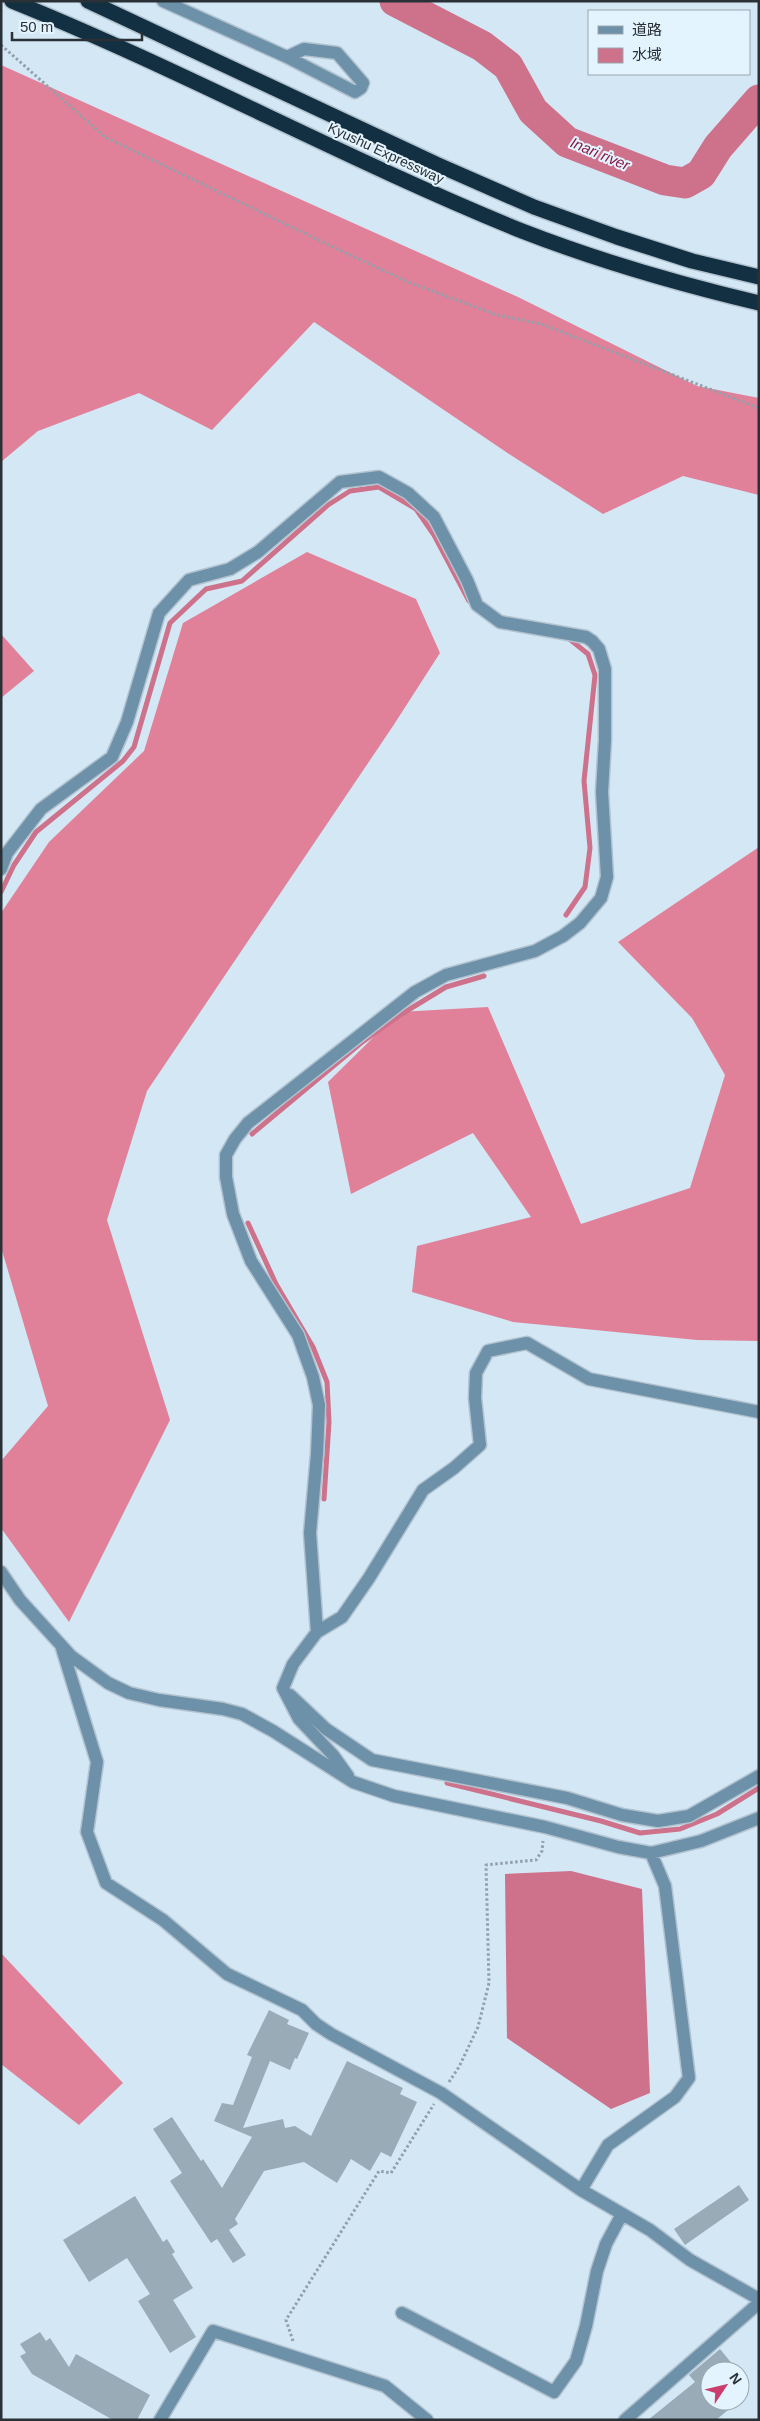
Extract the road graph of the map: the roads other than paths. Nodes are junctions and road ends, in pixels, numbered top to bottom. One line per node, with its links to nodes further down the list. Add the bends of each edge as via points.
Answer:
1 (12, 1): 6 (highway, Kyushu Expressway, via 145,58 424,189 524,231 687,286)
2 (88, 1): 5 (highway, Kyushu Expressway, via 534,207 692,261)
3 (163, 1): 4 (street)
4 (287, 57): 4 (street, via 355,92 363,83 338,53 304,49)
5 (759, 277)
6 (759, 303)
7 (1, 869): 10 (street, via 7,853 41,809 112,757 127,722 159,614 189,580 230,569 258,552 340,482 379,477 408,494 434,517 477,605 500,622 586,637 599,649 605,669 602,792 607,877 600,898 580,923 564,936 535,951 446,975 415,992 248,1123 226,1154 226,1177 233,1214 252,1261 298,1335 319,1405 310,1533)
8 (759, 1412): 10 (street, via 589,1379 527,1344 488,1351 476,1373 480,1445 423,1490 342,1617)
9 (1, 1572): 11 (street, via 20,1600)
10 (317, 1632): 12 (street, via 292,1664)
11 (61, 1645): 14 (street, via 88,1670 130,1693 242,1714 273,1730); 17 (street, via 97,1762 87,1832 106,1884 162,1920 227,1974 302,2010 331,2034 442,2093)
12 (283, 1688): 13 (street, via 326,1729 372,1760 567,1798 622,1815 658,1821 689,1816); 14 (street, via 299,1719 333,1754)
13 (759, 1776)
14 (353, 1782): 16 (street, via 394,1796)
15 (759, 1818): 16 (street, via 700,1841)
16 (651, 1853): 17 (street, via 666,1886 688,2078 675,2098 608,2145)
17 (582, 2190): 18 (street)
18 (622, 2214): 19 (street, via 690,2260); 21 (street, via 606,2244 597,2271 576,2361 554,2392)
19 (759, 2299)
20 (759, 2303): 24 (street)
21 (402, 2313)
22 (160, 2420): 23 (street, via 213,2331 385,2386)
23 (427, 2420)
24 (625, 2420)

